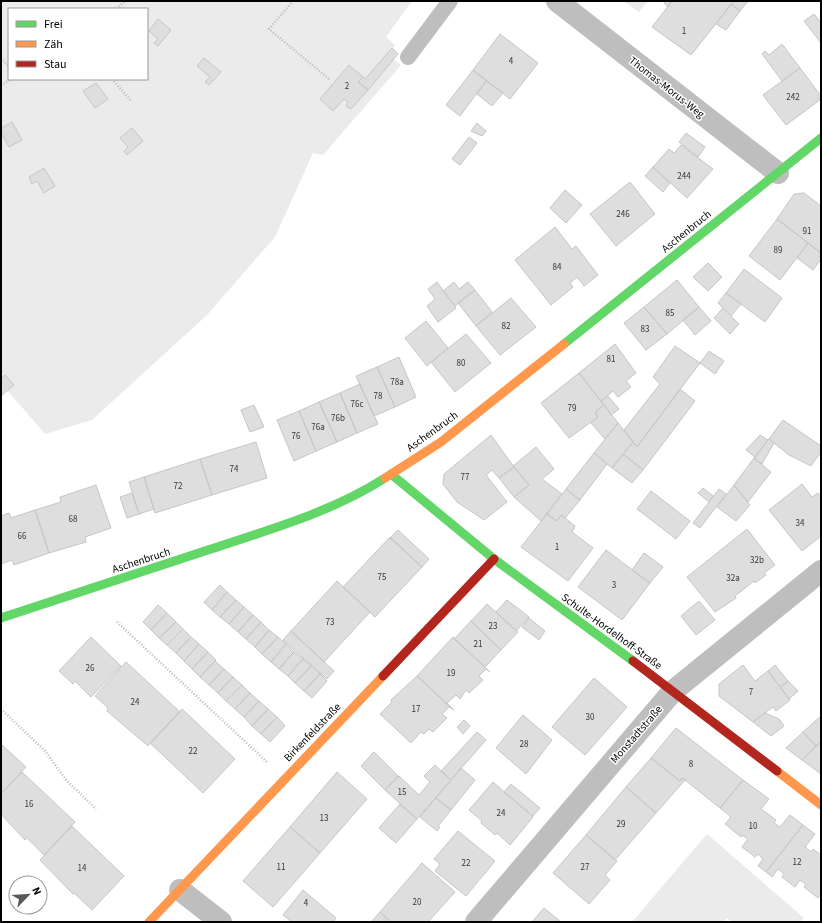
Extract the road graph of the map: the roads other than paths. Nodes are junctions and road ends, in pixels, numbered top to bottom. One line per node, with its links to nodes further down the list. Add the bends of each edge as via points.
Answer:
1 (450, 1): 3 (lane)
2 (557, 1): 5 (street, Thomas-Morus-Weg)
3 (408, 56)
4 (818, 146): 5 (street, Aschenbruch)
5 (778, 173): 6 (street, Aschenbruch, via 447,437)
6 (391, 474): 7 (street, Schulte-Hordelhoff-Straße); 9 (street, Aschenbruch, via 363,492 296,520)
7 (494, 559): 10 (street, Schulte-Hordelhoff-Straße); 12 (street, Birkenfeldstraße)
8 (821, 570): 10 (street, Monstadtstraße)
9 (1, 618)
10 (673, 691): 11 (street, Schulte-Hordelhoff-Straße); 15 (street, Monstadtstraße)
11 (821, 805)
12 (180, 890): 13 (street, Birkenfeldstraße); 14 (street)
13 (149, 922)
14 (221, 922)
15 (476, 922)

